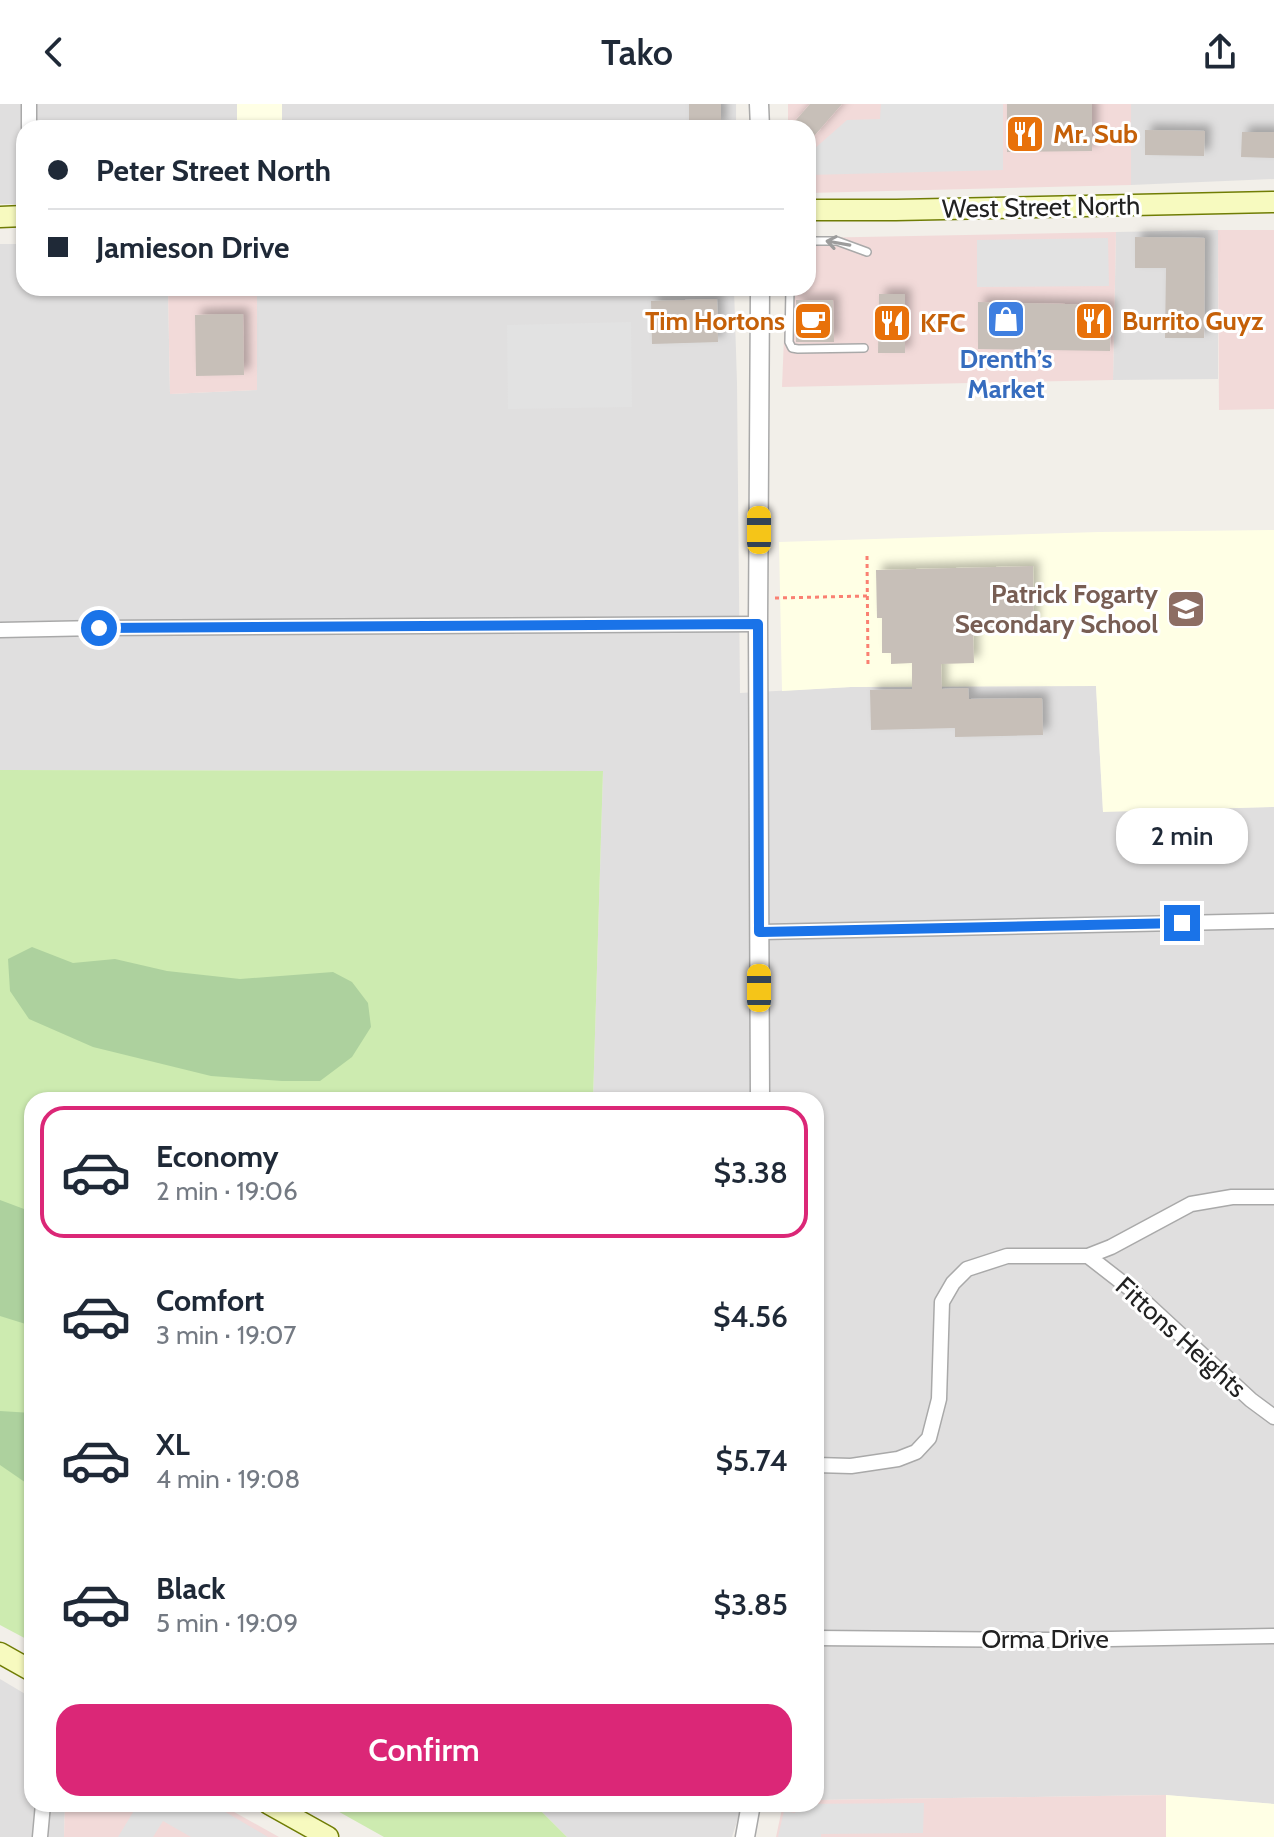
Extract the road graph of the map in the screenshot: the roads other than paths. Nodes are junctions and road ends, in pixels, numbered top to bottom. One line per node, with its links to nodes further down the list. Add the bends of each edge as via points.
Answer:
1 (1274, 202): 2 (main road, West Street North)
2 (816, 210)
3 (816, 241): 4 (lane, one-way to 3, via 837,241)
4 (867, 252)
5 (760, 296): 8 (street)
6 (790, 296): 7 (lane, via 790,346)
7 (864, 348)
8 (758, 624): 9 (street); 11 (street)
9 (0, 630)
10 (1274, 921): 11 (street)
11 (759, 932): 12 (street)
12 (760, 1092)
13 (1274, 1197): 14 (street, Fittons Heights, via 1191,1204)
14 (1088, 1256): 15 (street, Fittons Heights); 16 (street, Fittons Heights, via 1007,1256 967,1269 942,1302 939,1399 929,1438 916,1452 898,1459)
15 (1274, 1417)
16 (824, 1465)
17 (1274, 1636): 18 (street, Orma Drive)
18 (824, 1638)
19 (4, 1657): 20 (main road)
20 (24, 1667)
21 (42, 1812): 24 (street)
22 (283, 1812): 25 (main road)
23 (750, 1812): 26 (street)
24 (40, 1837)
25 (328, 1837)
26 (745, 1837)

